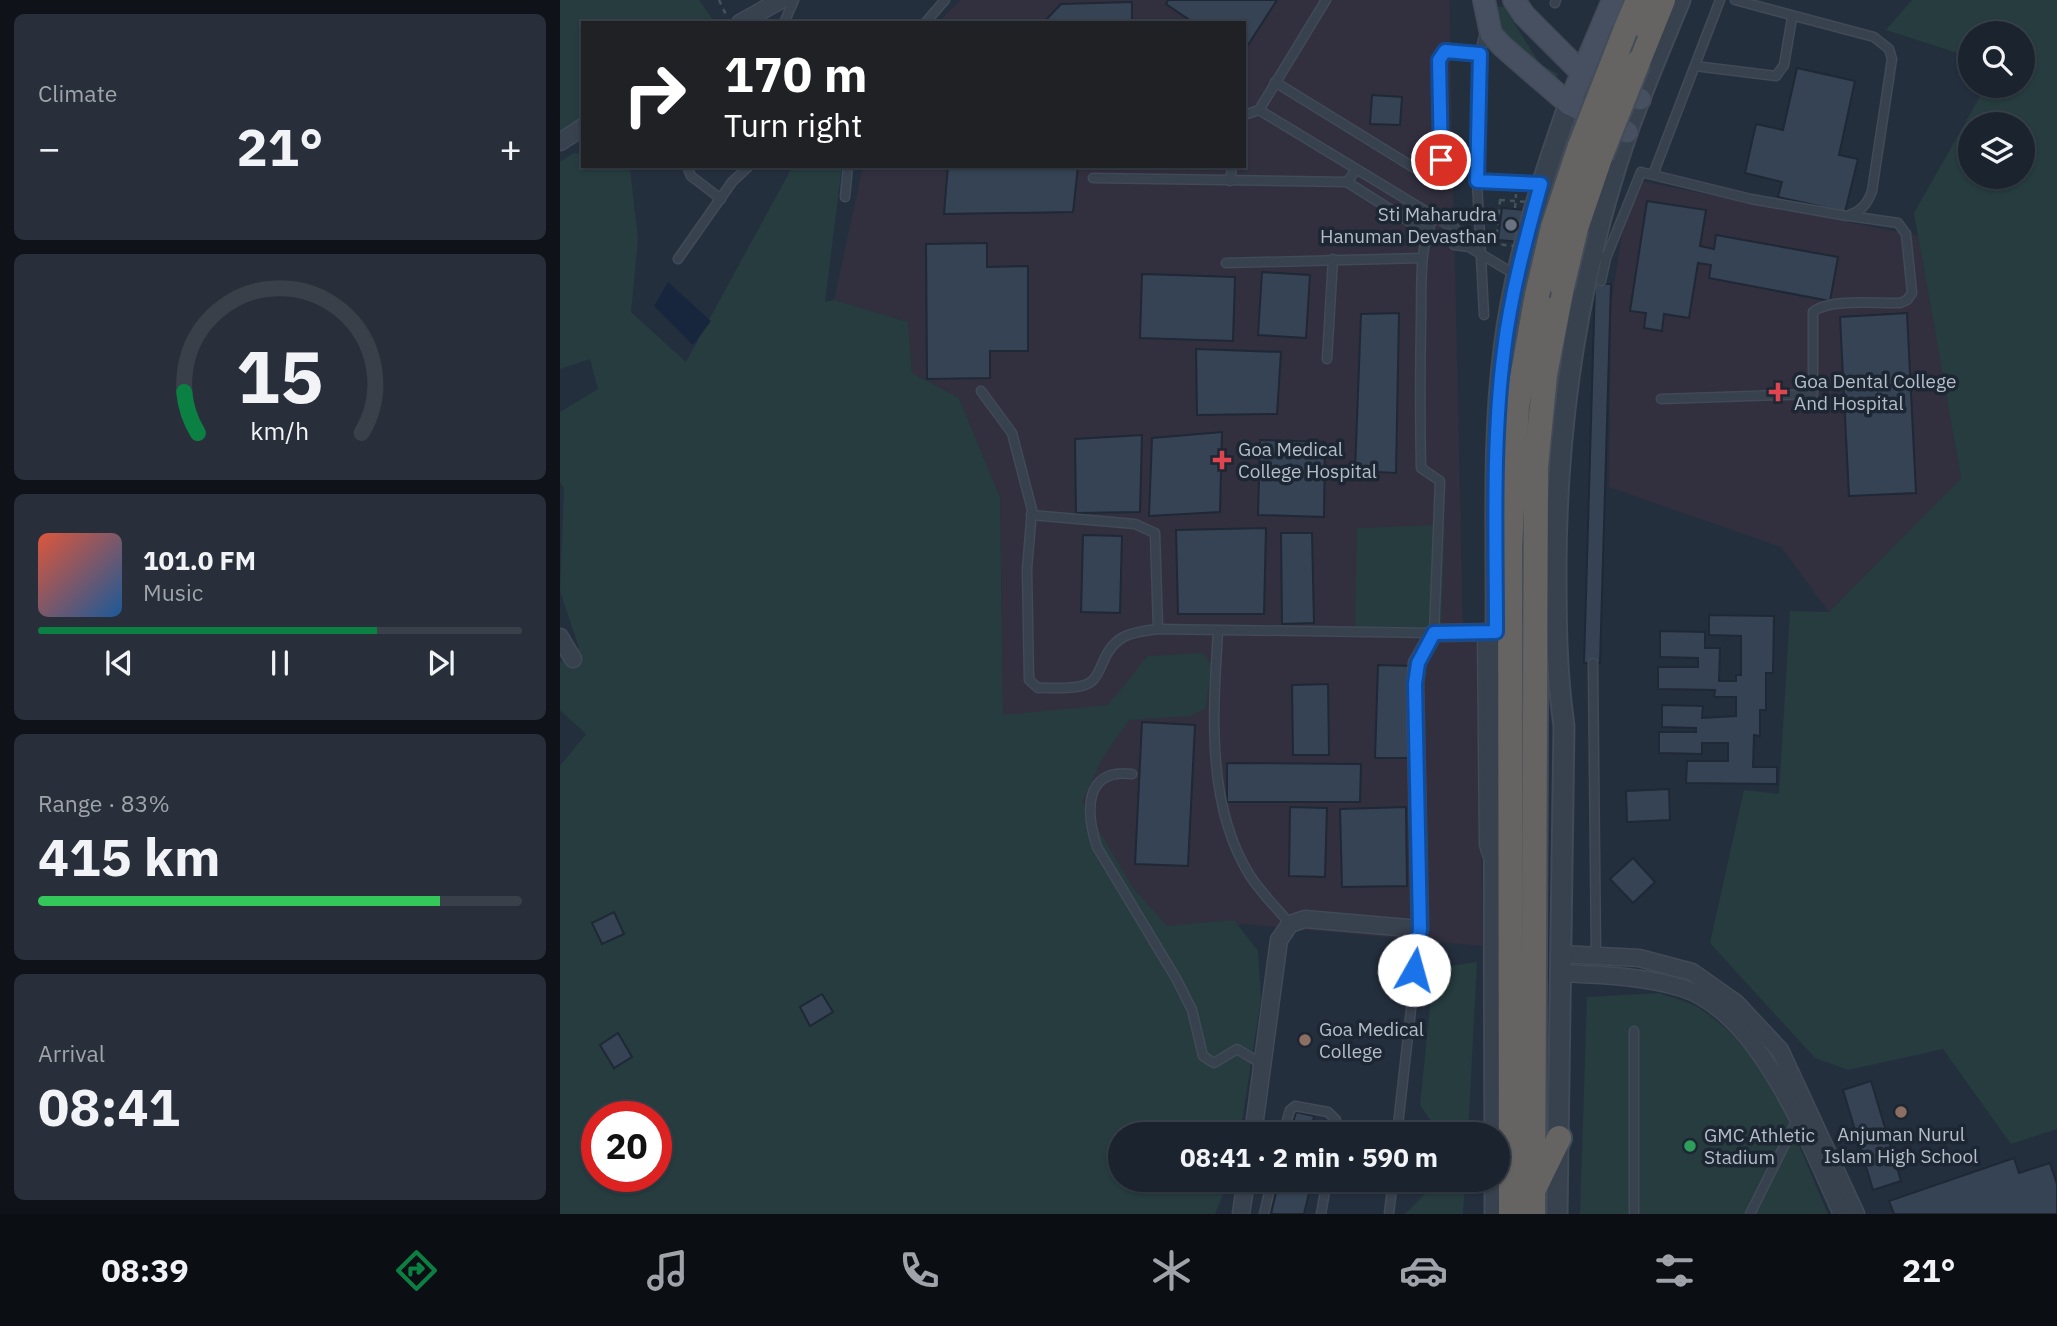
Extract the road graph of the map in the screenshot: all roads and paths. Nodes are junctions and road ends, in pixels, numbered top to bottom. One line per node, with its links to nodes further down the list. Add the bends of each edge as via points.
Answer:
1 (719, 0): 15 (path)
2 (781, 0): 16 (street)
3 (794, 0): 17 (lane)
4 (945, 0): 18 (lane)
5 (1326, 0): 23 (lane)
6 (1484, 0): 19 (main road)
7 (1514, 0): 22 (main road)
8 (1613, 0): 22 (main road)
9 (1638, 0): 31 (highway, bridge)
10 (1663, 0): 31 (highway, bridge, via 1637,62)
11 (1681, 0): 24 (street)
12 (1720, 0): 21 (lane)
13 (1735, 0): 14 (lane)
14 (1792, 18): 21 (lane, via 1784,65 1776,76); 48 (lane, via 1874,37 1889,49 1892,58 1872,191 1859,212)
15 (729, 21)
16 (744, 21)
17 (785, 21)
18 (927, 21)
19 (1488, 25): 20 (lane); 25 (main road, via 1502,46)
20 (1480, 54): 23 (lane, via 1445,51 1439,60 1442,185); 40 (lane)
21 (1695, 66): 37 (lane)
22 (1582, 73): 24 (main road); 25 (main road)
23 (1275, 82): 26 (lane)
24 (1640, 99): 29 (street)
25 (1569, 104): 29 (main road); 42 (street)
26 (1259, 110): 27 (lane); 36 (lane)
27 (1246, 114)
28 (581, 128): 30 (street)
29 (1628, 132): 55 (street)
30 (560, 142)
31 (1590, 150): 49 (highway)
32 (688, 168): 44 (lane, via 691,176)
33 (747, 168): 44 (lane)
34 (848, 168): 43 (lane)
35 (1232, 168): 39 (lane)
36 (1356, 170): 41 (lane); 47 (lane)
37 (1654, 172): 48 (lane, via 1752,199); 55 (lane, via 1639,173)
38 (1093, 178): 39 (lane)
39 (1230, 181): 41 (lane)
40 (1477, 181): 42 (lane); 54 (lane)
41 (1347, 182): 50 (lane)
42 (1541, 184): 60 (street)
43 (845, 197)
44 (721, 199): 57 (lane)
45 (1516, 201): 45 (path, via 1500,200 1496,244 1523,247 1528,202); 46 (path)
46 (1515, 208)
47 (1434, 216): 50 (lane); 53 (lane, via 1450,225)
48 (1847, 216): 65 (lane, via 1898,223 1906,234 1912,293 1900,303 1831,304 1813,312 1813,394)
49 (1564, 228): 93 (highway, bridge, via 1562,287 1545,375 1536,467); 93 (highway, bridge, via 1537,295 1517,406 1510,548)
50 (1426, 232): 51 (lane); 56 (lane)
51 (1437, 239)
52 (1454, 245): 53 (lane)
53 (1469, 247): 54 (lane)
54 (1480, 253): 60 (lane); 62 (lane)
55 (1599, 256): 61 (lane); 78 (street, via 1567,382 1557,511 1556,670 1564,726)
56 (1422, 258): 58 (lane); 70 (lane, via 1421,468 1440,481)
57 (678, 259)
58 (1333, 259): 59 (lane); 63 (lane)
59 (1226, 263)
60 (1516, 275): 68 (street, via 1503,365)
61 (1601, 281)
62 (1484, 315)
63 (1327, 359)
64 (981, 391): 66 (lane, via 1012,433)
65 (1661, 399)
66 (1031, 515): 67 (lane, via 1135,524 1155,533); 67 (lane, via 1027,569 1032,685 1092,681 1114,642 1127,633)
67 (1158, 629): 69 (lane)
68 (1486, 630): 70 (street); 86 (street)
69 (1219, 632): 70 (lane); 75 (lane, via 1216,757 1227,827 1249,875)
70 (1434, 633): 76 (street, via 1418,663 1415,684)
71 (560, 637): 72 (street)
72 (573, 659)
73 (1592, 663): 77 (lane)
74 (1132, 774): 80 (lane, via 1114,772 1097,785 1089,823 1097,847 1177,979 1192,1010 1203,1056 1214,1063 1237,1049)
75 (1290, 924): 76 (street, via 1305,919); 80 (street, via 1279,940)
76 (1420, 929): 85 (lane)
77 (1596, 955): 78 (street); 81 (street, via 1639,958 1692,972 1736,1003 1780,1049)
78 (1560, 964): 81 (street, via 1685,989 1725,1014 1767,1061); 87 (street)
79 (1633, 1031): 101 (lane)
80 (1262, 1064): 82 (street)
81 (1800, 1112): 102 (lane); 103 (street); 104 (street)
82 (1254, 1122)
83 (1286, 1122): 84 (lane, via 1296,1106 1328,1112)
84 (1336, 1122)
85 (1399, 1122)
86 (1496, 1122)
87 (1559, 1138): 93 (highway); 100 (street)
88 (1510, 1170): 93 (highway)
89 (1244, 1192): 94 (street)
90 (1269, 1192): 95 (lane)
91 (1325, 1192): 96 (lane)
92 (1392, 1192): 97 (lane)
93 (1519, 1193): 98 (street); 99 (highway)
94 (1241, 1214)
95 (1264, 1214)
96 (1321, 1214)
97 (1389, 1214)
98 (1495, 1214)
99 (1511, 1214)
100 (1557, 1214)
101 (1634, 1214)
102 (1750, 1214)
103 (1842, 1214)
104 (1856, 1214)

